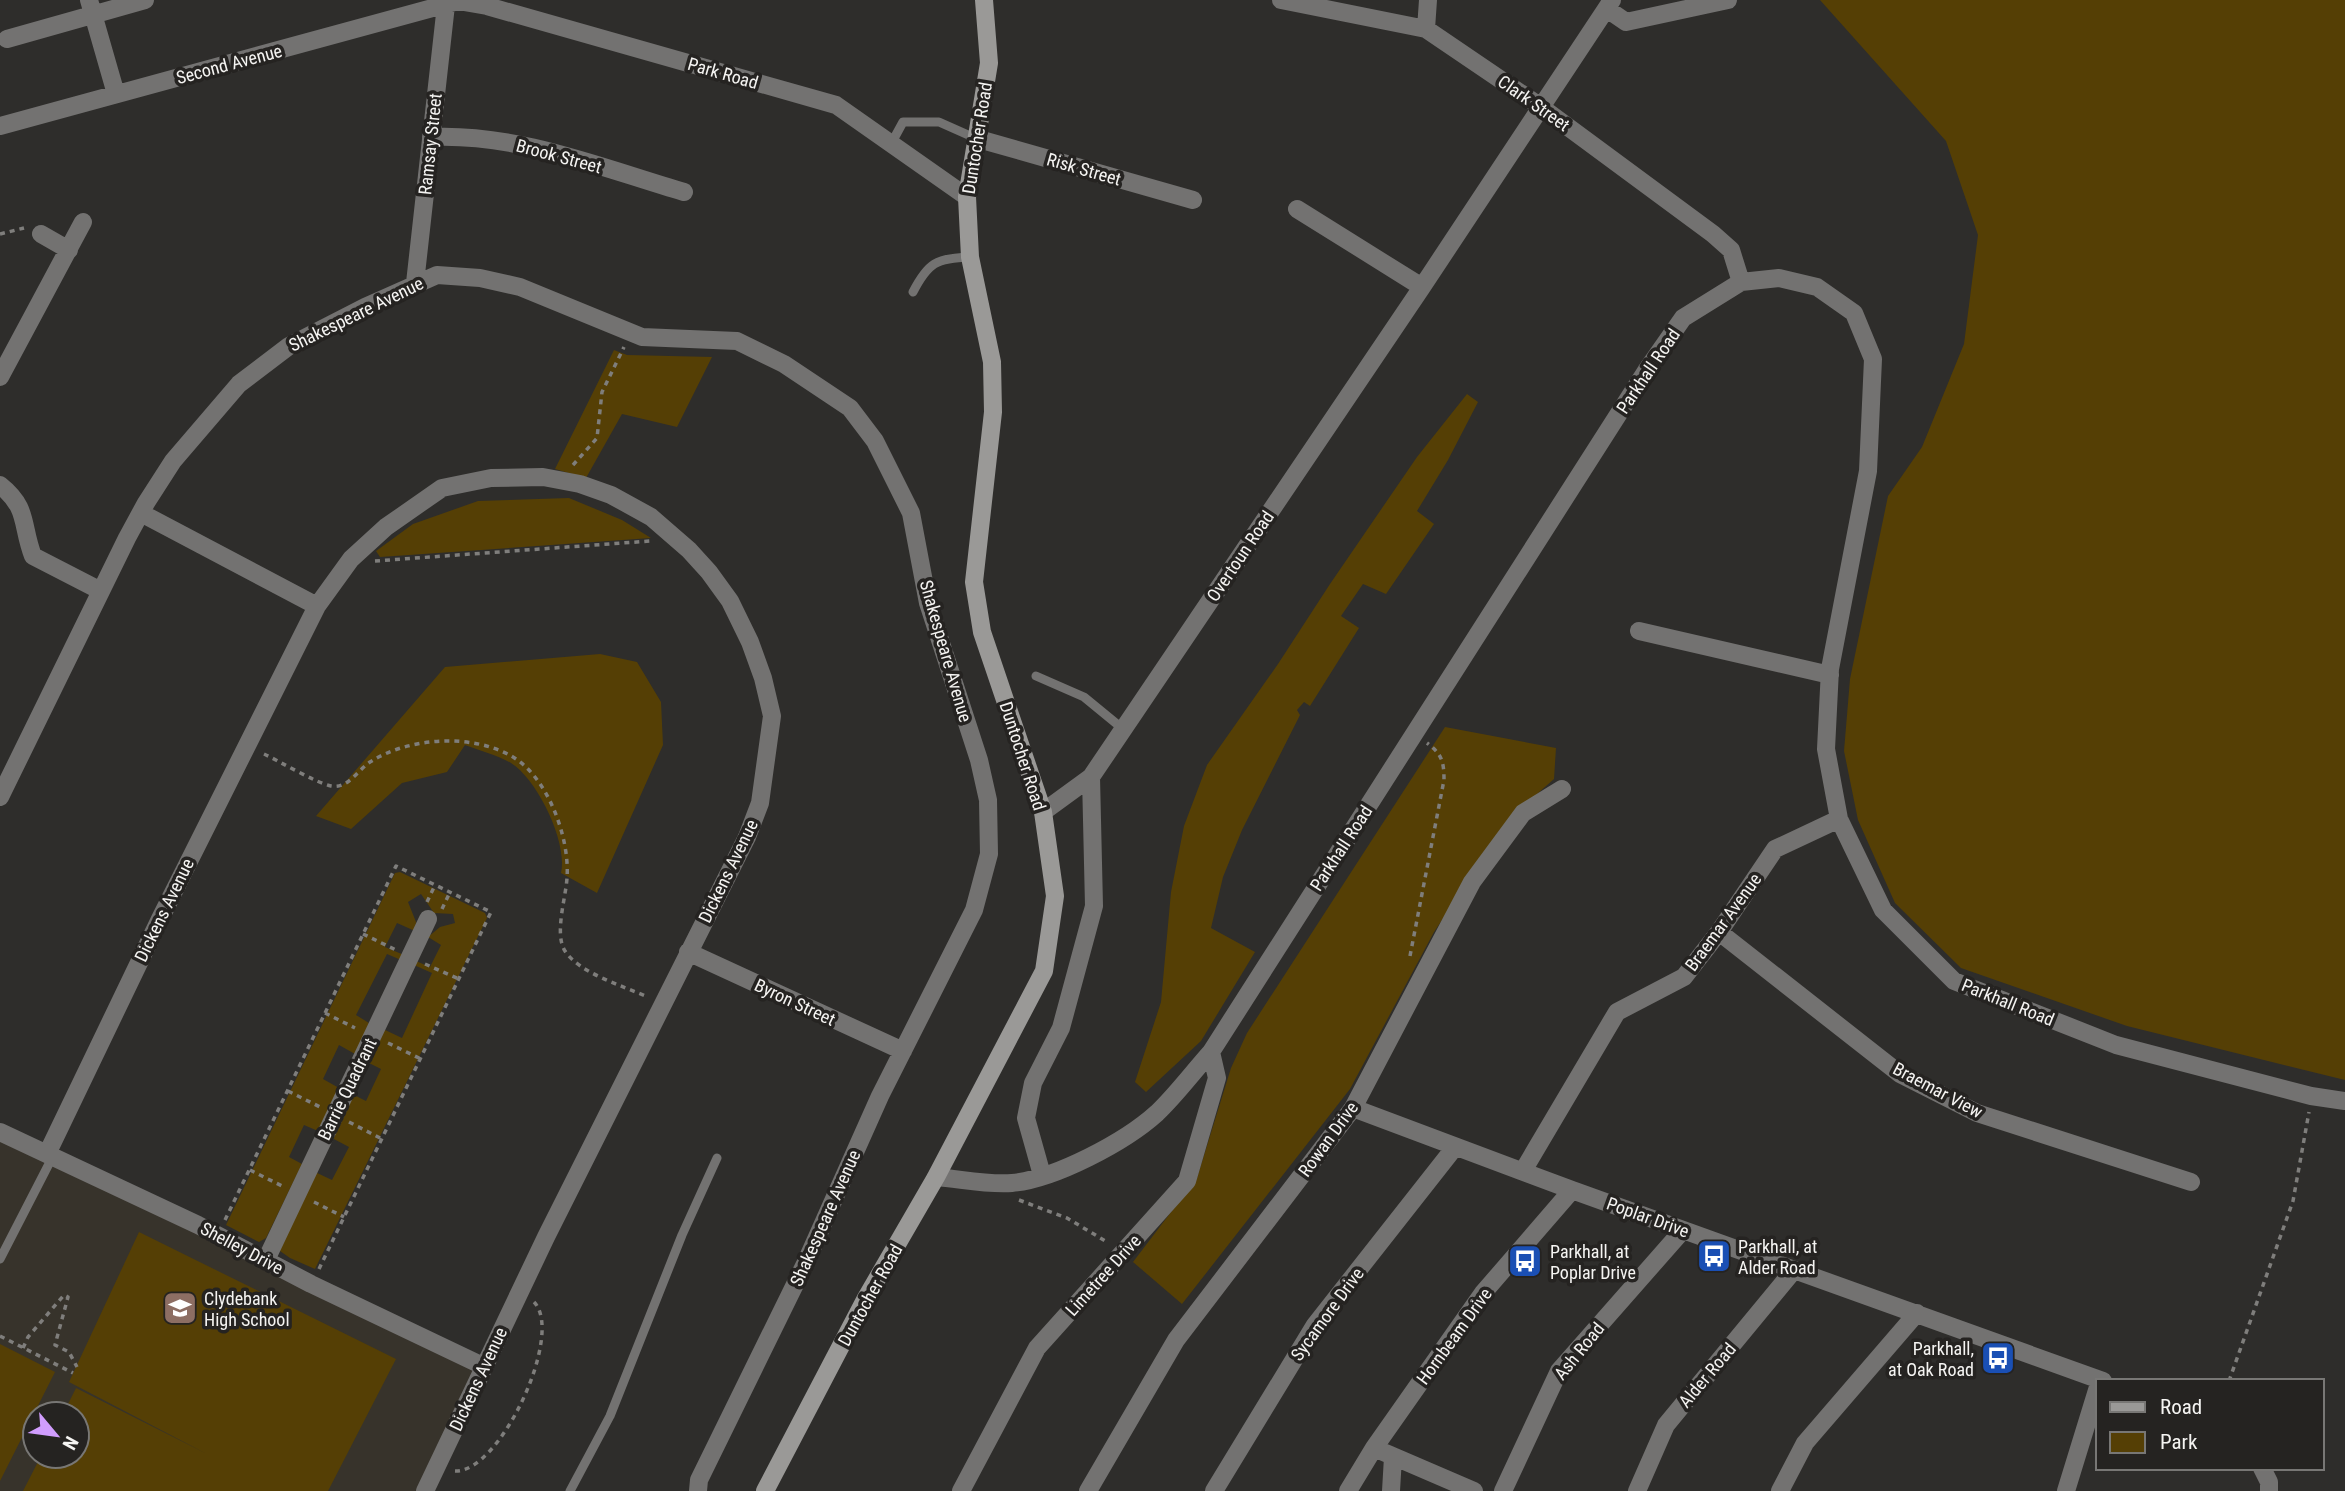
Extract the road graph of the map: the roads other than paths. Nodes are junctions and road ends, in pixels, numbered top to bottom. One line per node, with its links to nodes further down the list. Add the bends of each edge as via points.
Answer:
1 (145, 0): 8 (street)
2 (984, 0): 15 (main road, Duntocher Road, via 989,64)
3 (1281, 0): 9 (street, Clark Street)
4 (1428, 0): 9 (street)
5 (1728, 0): 7 (street, via 1626,22)
6 (454, 2): 11 (street, Second Avenue); 14 (street, Ramsay Street); 16 (street, Park Road, via 487,6 836,105)
7 (1609, 4): 12 (street, Overtoun Road)
8 (91, 8): 10 (street); 11 (street)
9 (1426, 29): 12 (street, Clark Street)
10 (7, 39)
11 (116, 94): 13 (street, Second Avenue)
12 (1541, 107): 25 (street, Clark Street, via 1731,250); 27 (street, Overtoun Road)
13 (0, 126)
14 (431, 137): 17 (street, Brook Street, via 463,136 524,145); 26 (street, Ramsay Street)
15 (975, 138): 16 (lane, via 939,122 903,122); 18 (main road, Duntocher Road); 19 (street, Risk Street)
16 (891, 144): 18 (street, Park Road)
17 (684, 192)
18 (967, 197): 24 (main road, Duntocher Road)
19 (1194, 200)
20 (1297, 209): 27 (street)
21 (83, 222): 23 (street)
22 (41, 234): 23 (street)
23 (69, 250): 29 (street)
24 (970, 257): 28 (lane, via 948,258 925,270); 41 (main road, Duntocher Road, via 993,387 974,582 982,632)
25 (1741, 282): 35 (street, Parkhall Road, via 1779,278 1817,287 1854,313 1873,359 1868,471); 47 (street, Parkhall Road, via 1683,318 1646,371)
26 (415, 283): 31 (street, Shakespeare Avenue, via 289,346 240,384 173,461); 46 (street, Shakespeare Avenue, via 437,275 480,278 520,287 642,337 737,341 784,364 850,408 876,441 911,513 928,603 988,800 989,854 974,910)
27 (1422, 287): 37 (street, Overtoun Road)
28 (913, 292)
29 (0, 377)
30 (0, 485): 32 (street, via 14,496 33,556)
31 (141, 513): 32 (street, Shakespeare Avenue); 33 (street)
32 (101, 591): 40 (street, Shakespeare Avenue)
33 (317, 606): 45 (street, Dickens Avenue, via 351,559 386,527 442,488 491,478 543,477 611,495 651,517 677,539 730,601 750,642 772,716 760,803); 52 (street, Dickens Avenue)
34 (1639, 631): 35 (street)
35 (1830, 675): 42 (street, Parkhall Road, via 1826,749)
36 (1036, 676): 37 (lane, via 1084,697)
37 (1123, 729): 38 (street, Overtoun Road)
38 (1090, 777): 41 (street, Overtoun Road); 55 (street, via 1094,906 1061,1028 1033,1083 1026,1118)
39 (1562, 789): 49 (street, Rowan Drive, via 1523,813 1472,882)
40 (0, 797)
41 (1043, 812): 56 (main road, Duntocher Road, via 1055,897 1044,971)
42 (1839, 819): 44 (street, Braemar Avenue, via 1775,849); 48 (street, Parkhall Road, via 1883,910 1954,981 2116,1045)
43 (428, 919): 61 (street, Barrie Quadrant)
44 (1719, 932): 54 (street, Braemar Avenue, via 1684,977 1616,1012); 57 (street, Braemar View, via 1900,1074 1977,1113)
45 (688, 952): 46 (street, Byron Street); 64 (street, Dickens Avenue)
46 (903, 1051): 72 (street, Shakespeare Avenue, via 699,1480)
47 (1211, 1052): 55 (street, Parkhall Road, via 1156,1113 1112,1146); 74 (street, Limetree Drive, via 1217,1078 1187,1181 1037,1348)
48 (2345, 1101)
49 (1353, 1108): 51 (street, Poplar Drive); 75 (street, Rowan Drive, via 1175,1340)
50 (0, 1132): 52 (street, Shelley Drive)
51 (1455, 1147): 54 (street, Poplar Drive); 76 (street, Sycamore Drive, via 1315,1325)
52 (50, 1155): 60 (lane); 61 (street, Shelley Drive)
53 (717, 1158): 71 (lane, via 610,1416)
54 (1523, 1171): 58 (street, Poplar Drive)
55 (1042, 1175): 56 (street, Parkhall Road, via 1013,1183)
56 (936, 1177): 73 (main road, Duntocher Road, via 866,1298)
57 (2191, 1182)
58 (1572, 1189): 59 (street, Poplar Drive); 67 (street, Hornbeam Drive, via 1483,1293)
59 (1683, 1230): 62 (street, Poplar Drive); 80 (street, Ash Road, via 1559,1371)
60 (0, 1259)
61 (266, 1260): 64 (street, Shelley Drive)
62 (1794, 1270): 63 (street, Poplar Drive); 81 (street, Alder Road, via 1666,1425)
63 (1917, 1313): 65 (street, Poplar Drive); 82 (street, via 1805,1443)
64 (483, 1366): 70 (street, Dickens Avenue)
65 (2098, 1379)
66 (2096, 1394): 83 (street)
67 (1374, 1448): 68 (street); 77 (street, Hornbeam Drive)
68 (1393, 1457): 78 (street); 79 (street)
69 (2263, 1470): 84 (street)
70 (425, 1491)
71 (570, 1491)
72 (698, 1491)
73 (765, 1491)
74 (961, 1491)
75 (1088, 1491)
76 (1214, 1491)
77 (1348, 1491)
78 (1391, 1491)
79 (1474, 1491)
80 (1503, 1491)
81 (1637, 1491)
82 (1780, 1491)
83 (2066, 1491)
84 (2269, 1491)

